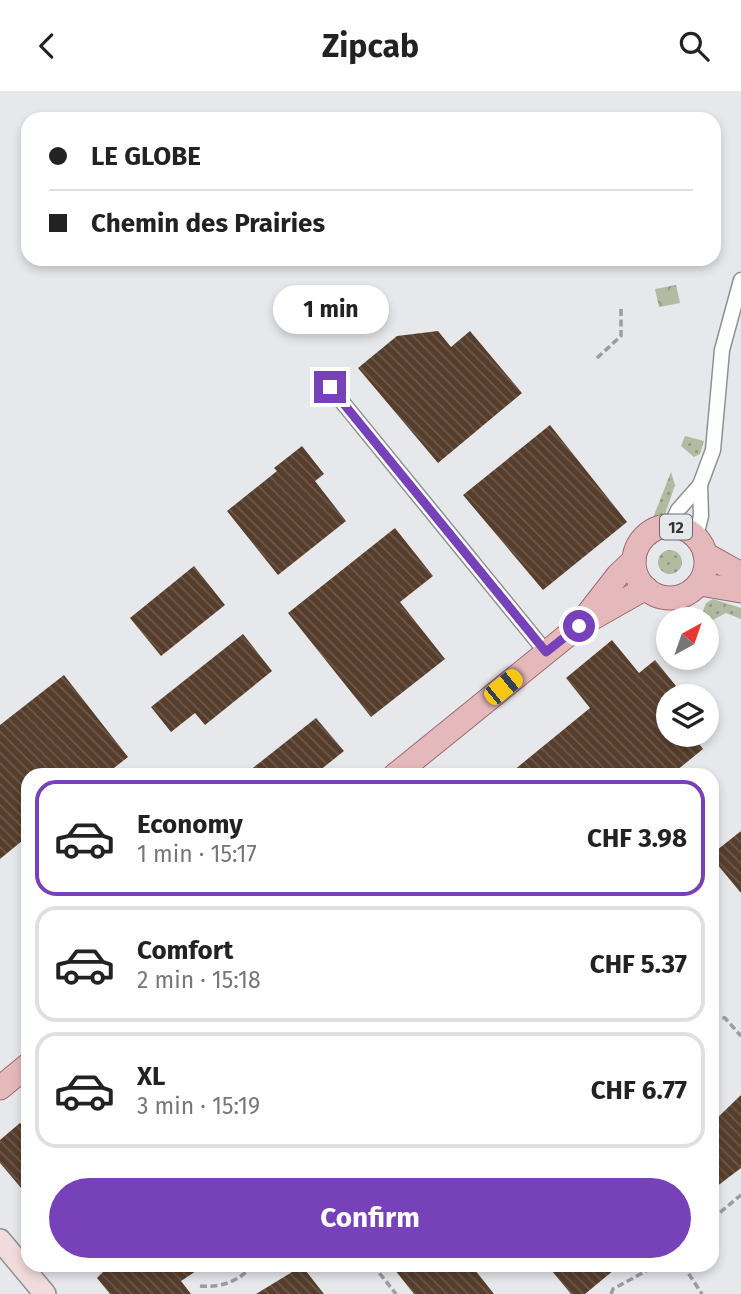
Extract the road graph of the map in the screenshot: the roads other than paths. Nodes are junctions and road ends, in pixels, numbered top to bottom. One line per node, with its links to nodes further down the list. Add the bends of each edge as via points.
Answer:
1 (741, 280): 3 (street, via 722,349 713,450)
2 (330, 387): 12 (street)
3 (700, 485): 4 (street); 5 (street)
4 (670, 527): 5 (main road, 12, via 684,529); 6 (main road, 12, via 648,534 638,545)
5 (701, 545): 7 (main road, 12); 8 (main road, 12, via 707,566)
6 (634, 560): 9 (main road, via 636,574); 11 (main road, 12)
7 (741, 574)
8 (700, 584): 9 (main road, via 671,599); 10 (main road)
9 (646, 589): 11 (main road, 12)
10 (741, 591)
11 (579, 626): 12 (main road, 12)
12 (546, 652): 13 (main road, 12)
13 (405, 768)
14 (21, 1071): 15 (main road)
15 (0, 1088)
16 (0, 1240): 17 (main road)
17 (21, 1265)
18 (27, 1272): 19 (main road)
19 (45, 1294)

